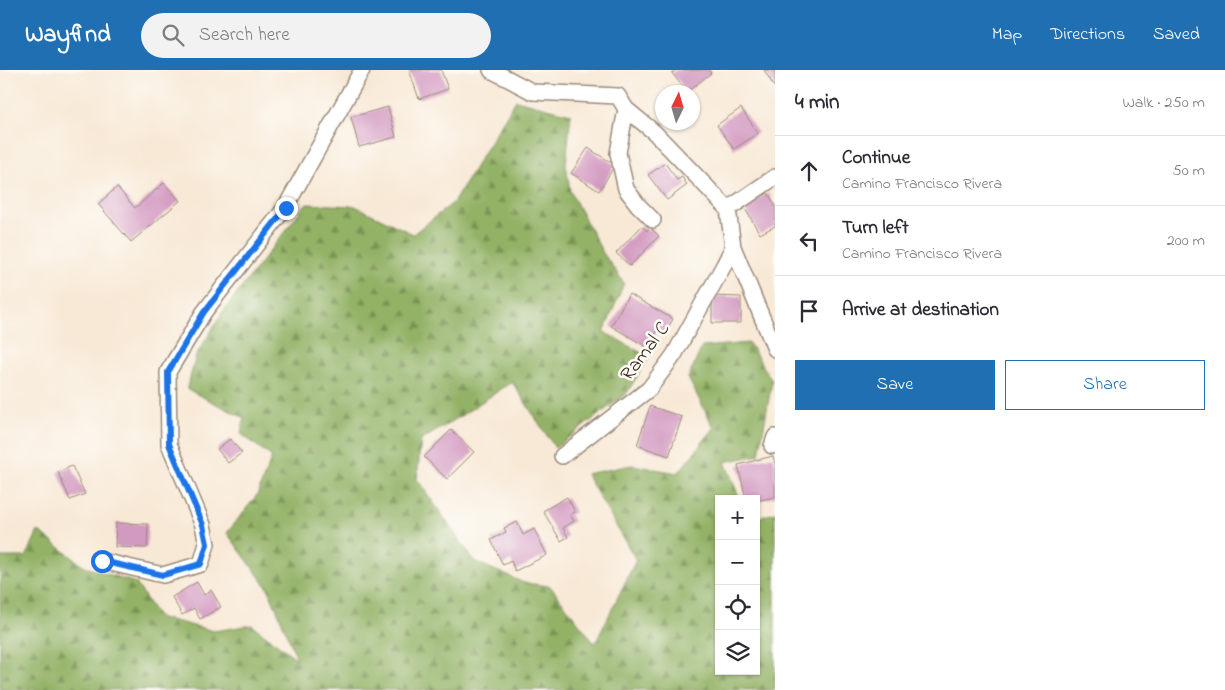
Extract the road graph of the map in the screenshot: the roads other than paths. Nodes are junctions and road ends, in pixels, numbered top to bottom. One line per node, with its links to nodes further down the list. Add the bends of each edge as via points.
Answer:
1 (362, 70): 10 (street, via 286,208 204,312 168,372 169,444 203,525 207,544 201,564 163,575)
2 (490, 70): 3 (street, via 532,92 618,96)
3 (626, 109): 5 (street, via 654,132); 6 (street, via 618,153 626,189)
4 (775, 177): 5 (street)
5 (728, 210): 7 (street)
6 (653, 220)
7 (733, 247): 8 (street); 9 (street, Ramal C, via 674,355 649,389)
8 (775, 349)
9 (562, 456)
10 (102, 561)

